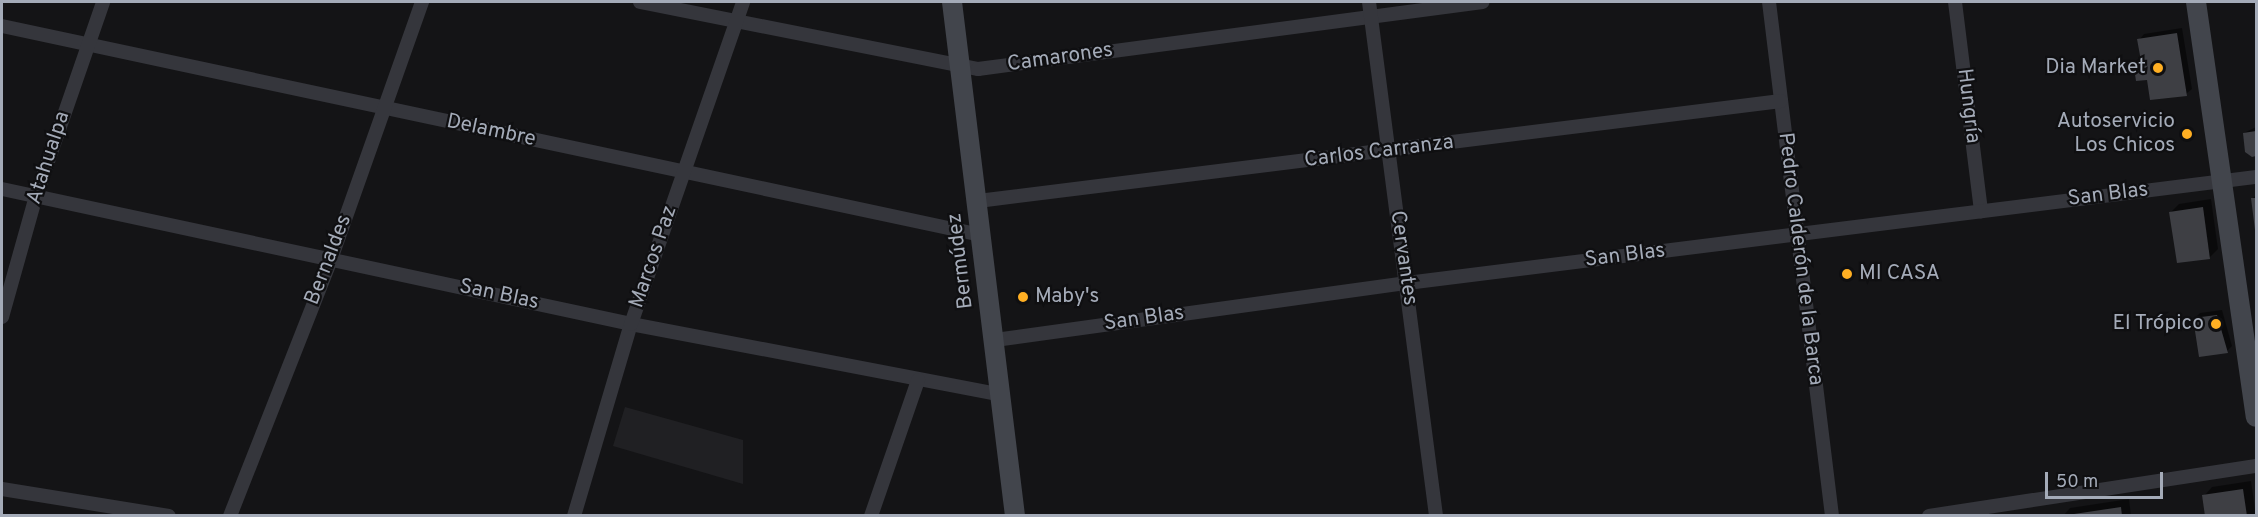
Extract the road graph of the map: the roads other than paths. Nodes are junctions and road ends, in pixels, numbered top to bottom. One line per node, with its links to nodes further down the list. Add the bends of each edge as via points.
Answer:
1 (103, 2): 14 (street, Atahualpa)
2 (422, 2): 17 (street, Bernaldes)
3 (640, 2): 12 (street, Camarones)
4 (742, 2): 12 (street, Marcos Paz)
5 (952, 2): 15 (street, Bermúdez)
6 (1369, 2): 11 (street, Cervantes)
7 (1483, 2): 11 (street, Camarones)
8 (1769, 2): 16 (street, Pedro Calderón de la Barca)
9 (1955, 2): 25 (street, Hungría)
10 (2196, 2): 21 (street)
11 (1371, 16): 15 (street, Camarones); 18 (street, Cervantes)
12 (735, 22): 15 (street, Camarones); 19 (street, Marcos Paz)
13 (2, 26): 14 (street, Delambre)
14 (88, 44): 17 (street, Delambre); 23 (street, Atahualpa)
15 (961, 68): 24 (street, Bermúdez)
16 (1781, 101): 18 (street, Carlos Carranza); 26 (street, Pedro Calderón de la Barca)
17 (384, 109): 19 (street, Delambre); 28 (street, Bernaldes)
18 (1386, 151): 24 (street, Carlos Carranza); 29 (street, Cervantes)
19 (683, 172): 27 (street, Delambre); 31 (street, Marcos Paz)
20 (2256, 177): 21 (street, San Blas)
21 (2224, 181): 25 (street, San Blas); 35 (street)
22 (2, 189): 23 (street, San Blas)
23 (36, 196): 28 (street, San Blas); 30 (street, Atahualpa)
24 (978, 201): 27 (street, Bermúdez)
25 (1981, 211): 26 (street, San Blas)
26 (1797, 234): 29 (street, San Blas); 44 (street, Pedro Calderón de la Barca)
27 (981, 235): 32 (street, Bermúdez)
28 (331, 259): 31 (street, San Blas); 39 (street, Bernaldes)
29 (1407, 283): 32 (street, San Blas); 43 (street, Cervantes)
30 (2, 317)
31 (631, 324): 33 (street, San Blas); 40 (street, Marcos Paz)
32 (995, 340): 34 (street, Bermúdez)
33 (918, 380): 34 (street, San Blas); 41 (street)
34 (999, 394): 42 (street, Bermúdez)
35 (2256, 417)
36 (2256, 466): 45 (street)
37 (2, 489): 38 (street)
38 (169, 516)
39 (230, 516)
40 (574, 516)
41 (871, 516)
42 (1015, 516)
43 (1436, 516)
44 (1832, 516)
45 (1929, 516)

